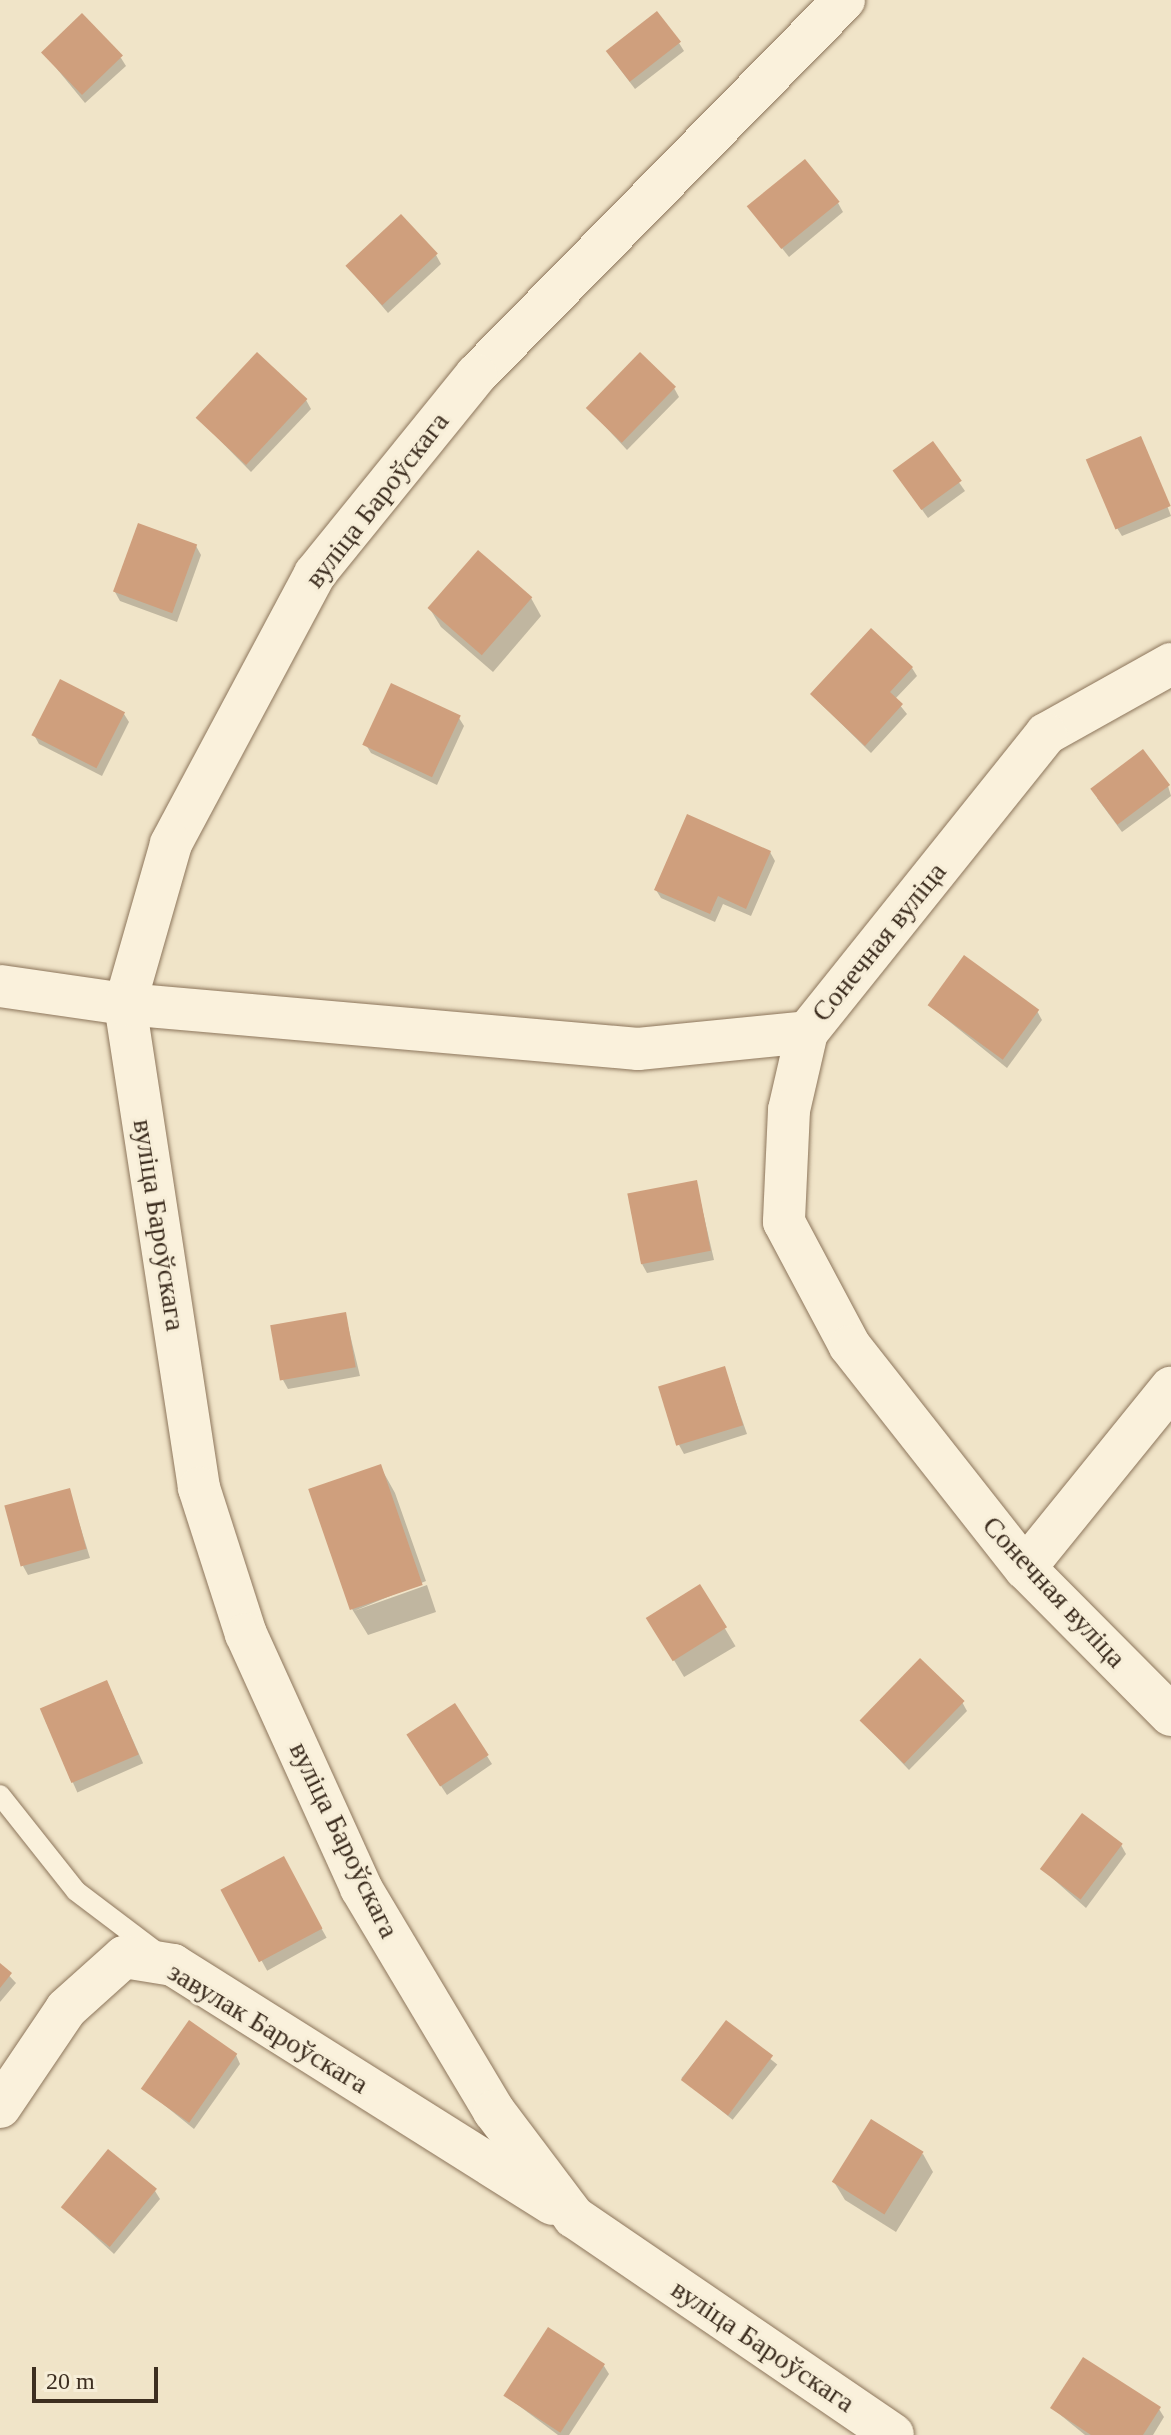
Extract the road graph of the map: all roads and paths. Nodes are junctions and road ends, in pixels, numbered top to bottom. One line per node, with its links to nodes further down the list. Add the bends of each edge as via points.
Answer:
1 (844, 0): 4 (street, вуліца Бароўскага, via 476,375 315,574 171,844)
2 (1171, 664): 5 (street, Сонечная вуліца, via 1046,734)
3 (0, 986): 4 (street)
4 (125, 1004): 5 (street, via 638,1049); 12 (street, вуліца Бароўскага, via 199,1488 246,1634 361,1888 494,2111)
5 (807, 1032): 7 (street, Сонечная вуліца, via 789,1110 784,1222 850,1346)
6 (1171, 1388): 7 (street)
7 (1025, 1568): 8 (street, Сонечная вуліца)
8 (1171, 1715)
9 (0, 1795): 10 (lane, via 76,1891)
10 (173, 1965): 11 (street, завулак Бароўскага, via 124,1957 66,2009); 12 (street, завулак Бароўскага)
11 (0, 2107)
12 (574, 2217): 13 (street, вуліца Бароўскага)
13 (893, 2435)

